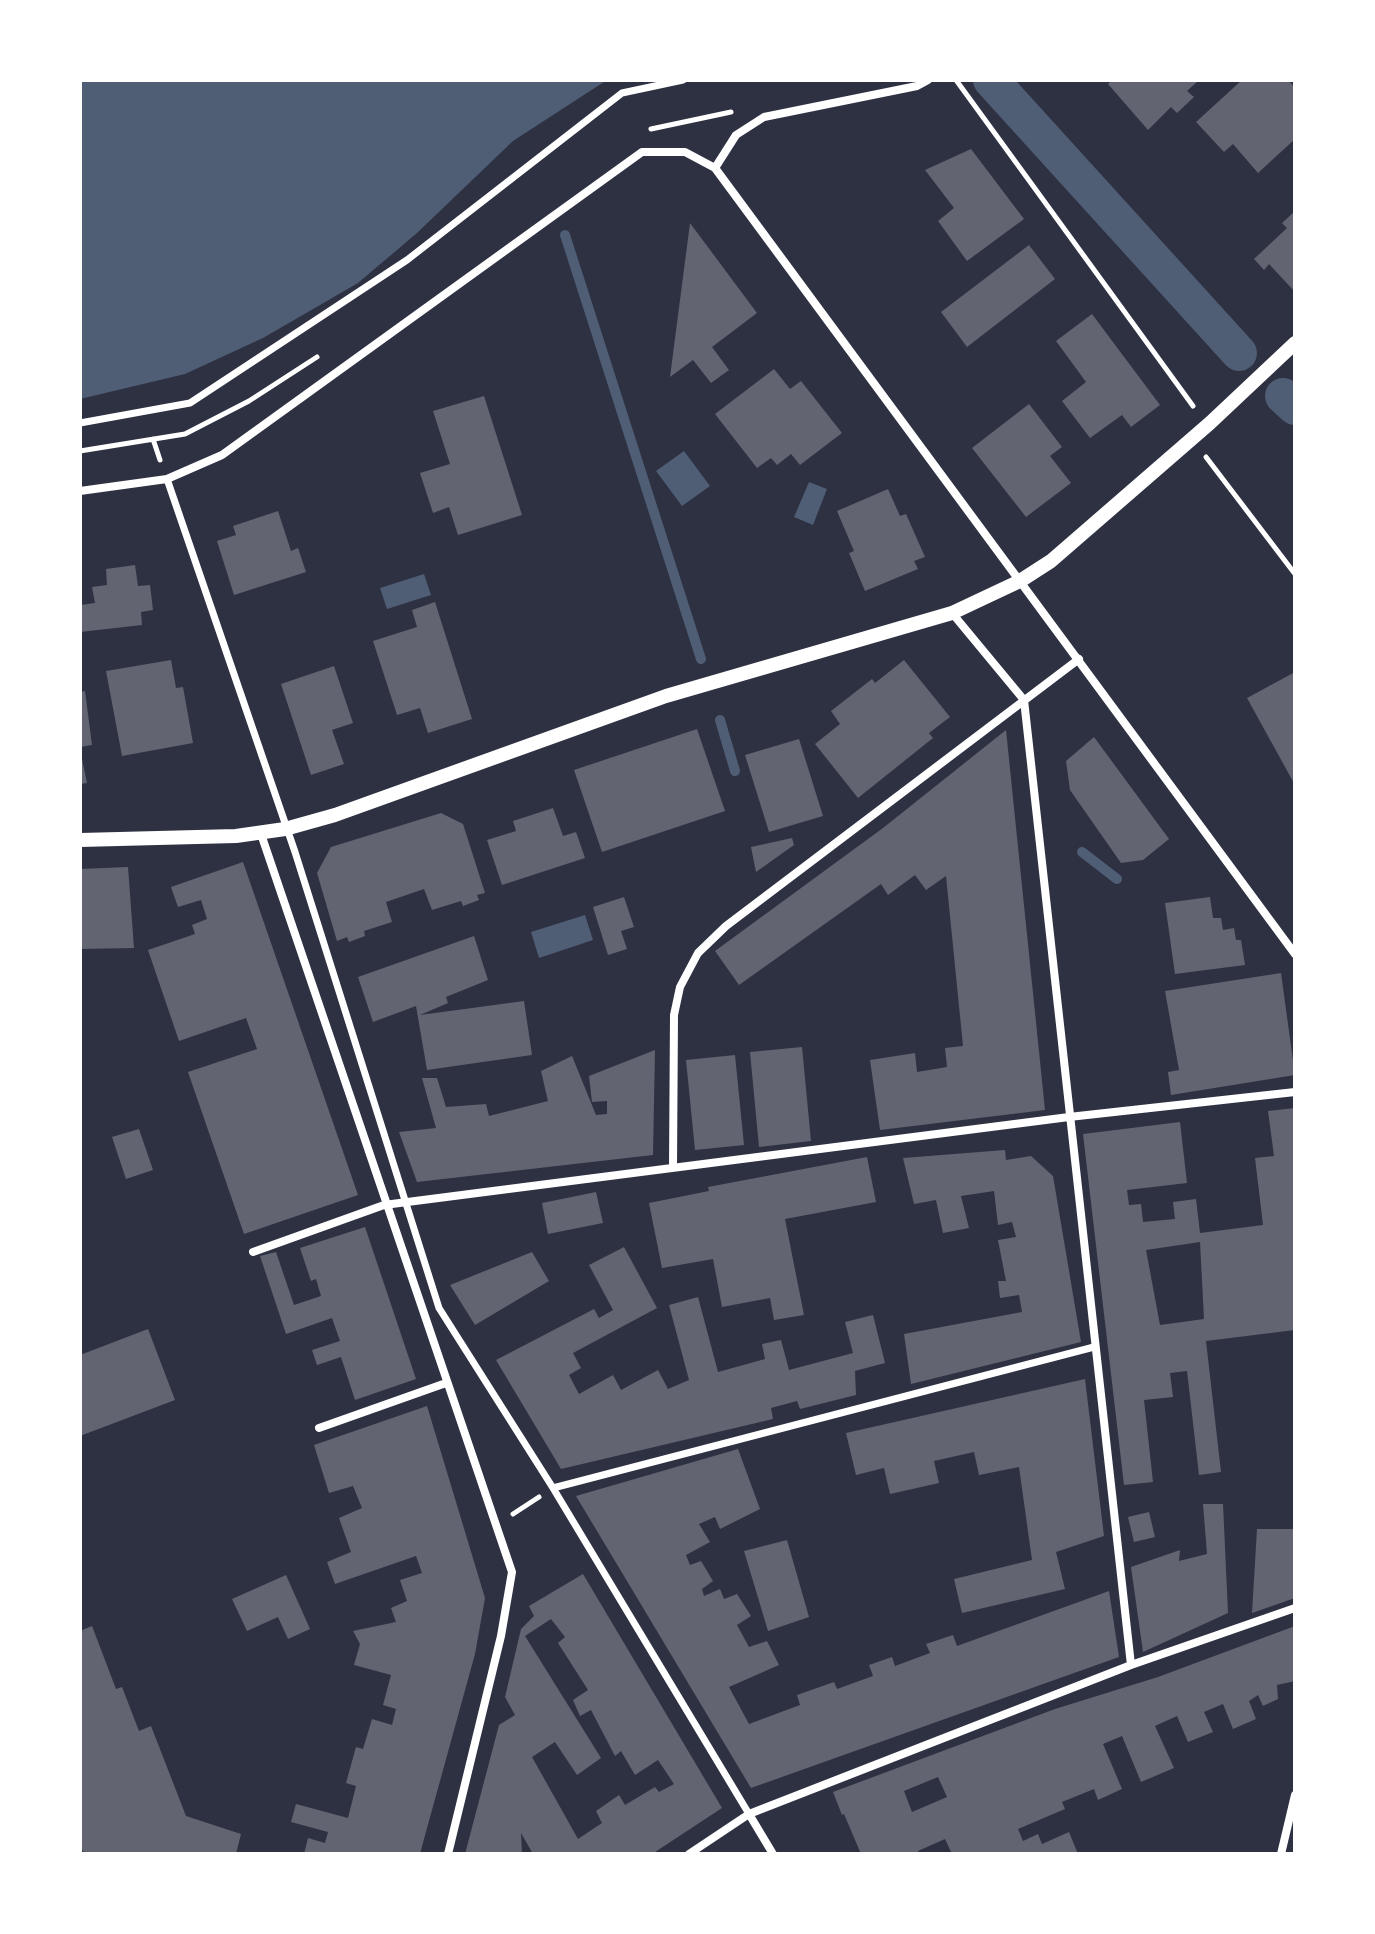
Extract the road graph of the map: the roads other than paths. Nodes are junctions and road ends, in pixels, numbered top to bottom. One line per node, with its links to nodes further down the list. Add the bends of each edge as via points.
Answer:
1 (683, 80): 5 (street, via 622,93 407,260 190,403)
2 (928, 80): 3 (street, via 764,117 736,135)
3 (715, 168): 6 (street, via 685,152 642,152 222,455); 8 (street)
4 (1295, 343): 8 (street, via 1076,541)
5 (80, 423)
6 (167, 479): 7 (street); 12 (street)
7 (80, 491)
8 (1020, 581): 9 (street); 10 (street)
9 (952, 613): 11 (street); 12 (street, via 666,696)
10 (1079, 659): 11 (street); 15 (street)
11 (1024, 700): 17 (street); 18 (street, via 726,926 698,953 680,987 674,1015)
12 (285, 829): 13 (street); 19 (street)
13 (261, 834): 14 (street); 20 (street)
14 (80, 840)
15 (1295, 954)
16 (1295, 1092): 17 (street)
17 (1069, 1117): 18 (street); 22 (street)
18 (673, 1167): 19 (street)
19 (404, 1203): 20 (street); 25 (street, via 439,1308)
20 (384, 1205): 21 (street); 23 (street)
21 (253, 1252)
22 (1094, 1347): 25 (street); 27 (street)
23 (446, 1383): 24 (street); 30 (street, via 512,1572)
24 (319, 1428)
25 (553, 1488): 29 (street)
26 (1295, 1608): 27 (street)
27 (1131, 1665): 29 (street)
28 (1295, 1795): 33 (street)
29 (749, 1814): 31 (street); 32 (street)
30 (448, 1854)
31 (689, 1854)
32 (773, 1854)
33 (1281, 1854)

